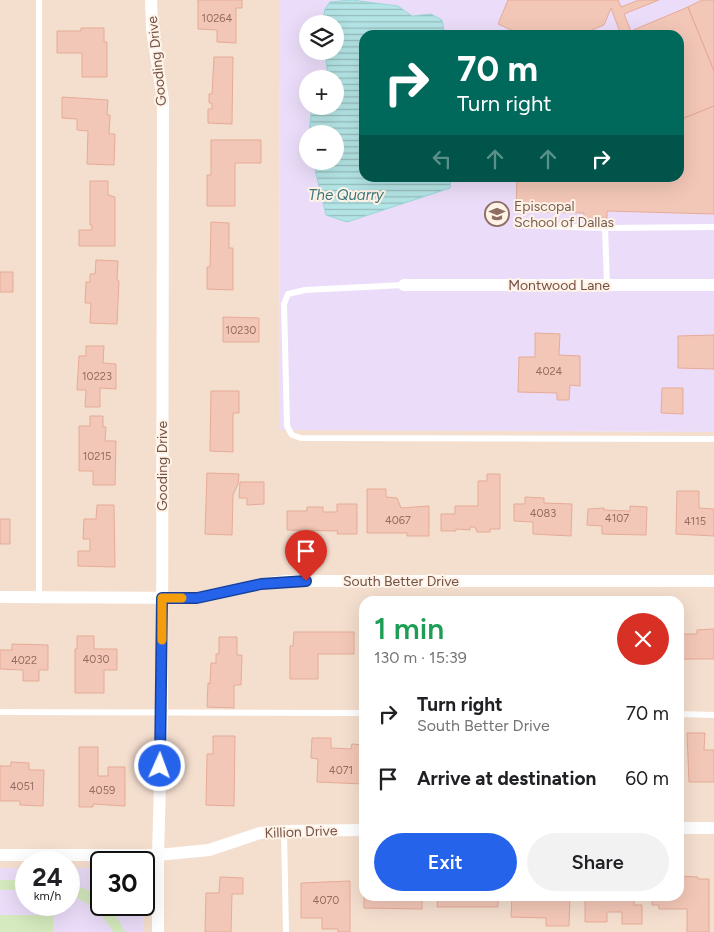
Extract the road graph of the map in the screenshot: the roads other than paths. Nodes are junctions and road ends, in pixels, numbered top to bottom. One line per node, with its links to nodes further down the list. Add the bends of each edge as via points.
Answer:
1 (39, 0): 11 (lane)
2 (151, 0): 13 (street, Gooding Drive, via 163,100)
3 (540, 226): 5 (lane)
4 (714, 227): 5 (lane)
5 (605, 228): 7 (lane)
6 (404, 285): 7 (street, Montwood Lane); 9 (lane, via 305,290 288,294 284,304 287,426 292,435 301,438)
7 (607, 285): 8 (street, Montwood Lane)
8 (714, 286)
9 (714, 439)
10 (714, 581): 13 (street, South Better Drive, via 286,581 197,598)
11 (39, 597): 12 (street, South Better Drive); 13 (street, South Better Drive)
12 (0, 598)
13 (162, 598): 15 (street, Gooding Drive)
14 (0, 712): 15 (lane)
15 (162, 712): 16 (lane); 24 (street, Gooding Drive)
16 (359, 713)
17 (684, 714): 18 (lane)
18 (714, 714)
19 (684, 828): 20 (street)
20 (714, 828)
21 (359, 830): 22 (street, Killion Drive)
22 (284, 831): 24 (street, Killion Drive, via 260,833 208,850); 26 (lane)
23 (0, 855): 24 (street, Killion Drive)
24 (158, 855): 25 (street, Gooding Drive)
25 (158, 932)
26 (286, 932)

